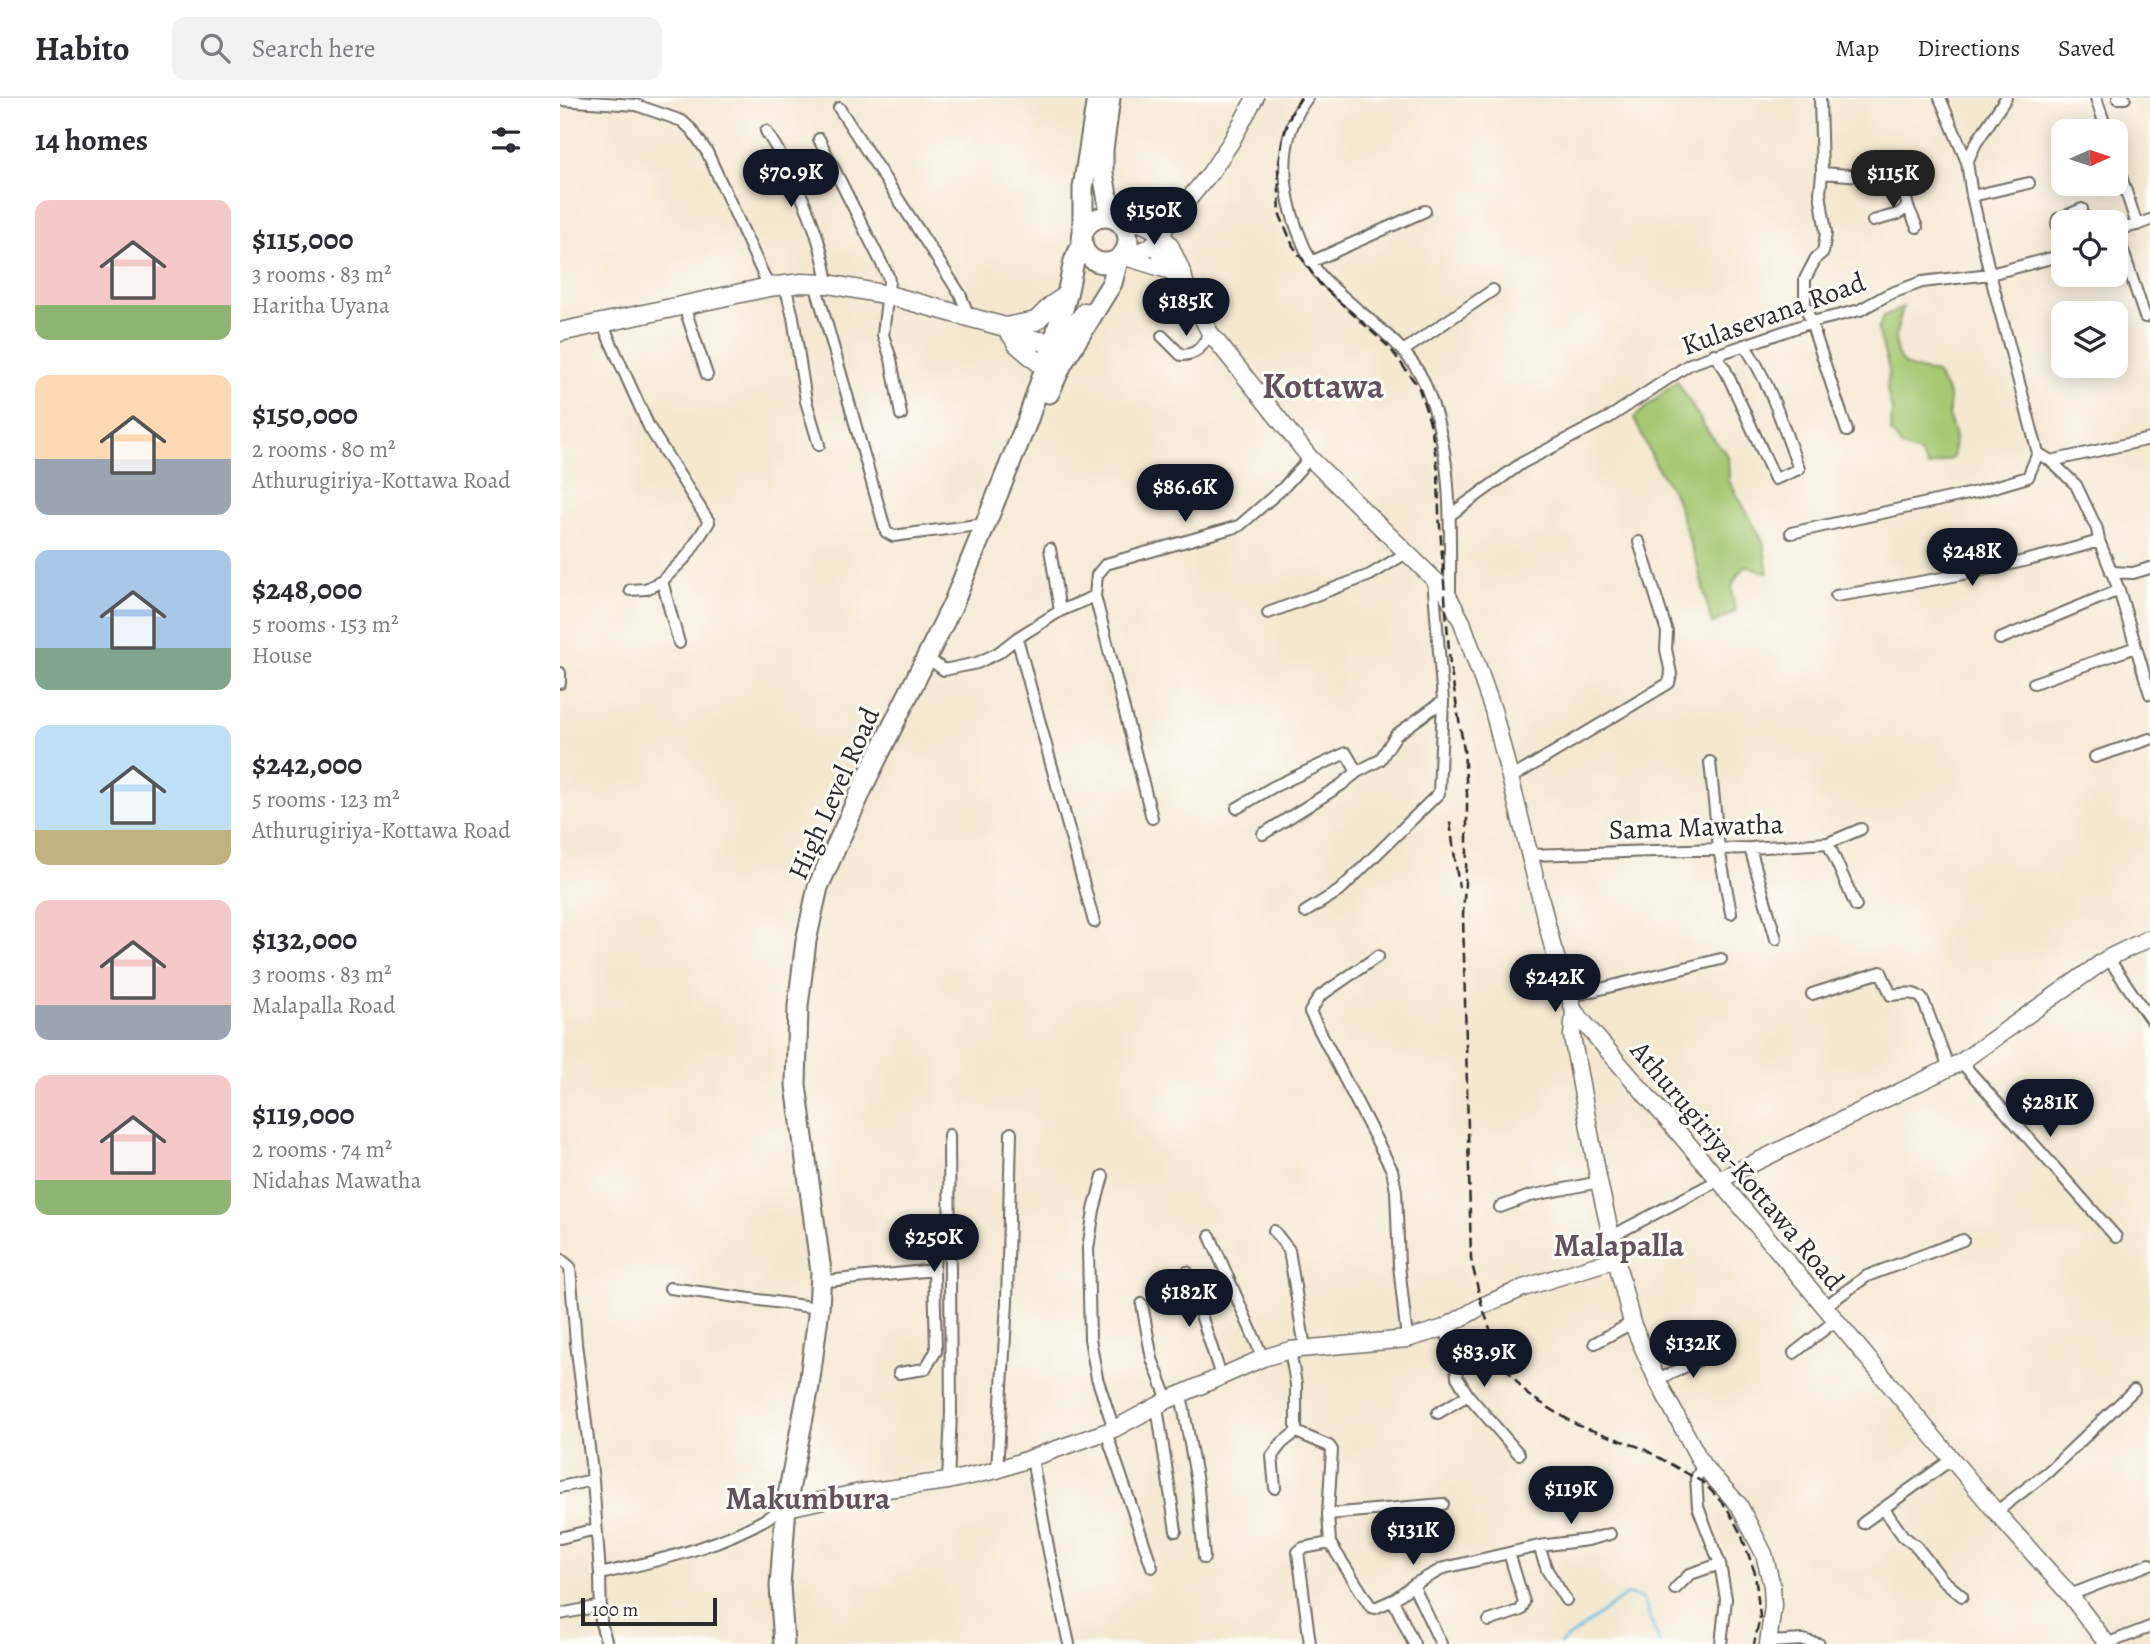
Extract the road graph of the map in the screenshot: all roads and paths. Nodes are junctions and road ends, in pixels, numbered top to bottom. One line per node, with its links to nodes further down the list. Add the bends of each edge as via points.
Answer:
1 (1097, 98): 30 (highway, High Level Road, via 1083,188)
2 (1110, 98): 24 (highway, via 1102,173)
3 (1255, 98): 29 (main road, via 1211,172)
4 (1307, 98): 33 (street, via 1286,145 1284,177 1291,215)
5 (1820, 98): 16 (street)
6 (1940, 98): 14 (street)
7 (2006, 98): 14 (street)
8 (2096, 98): 11 (street)
9 (560, 100): 38 (street, via 636,105 682,121 707,152)
10 (839, 108): 46 (street, via 960,293)
11 (2103, 119)
12 (766, 131): 37 (street, via 801,192 824,254)
13 (820, 139): 41 (street, via 888,276)
14 (1967, 162): 19 (street)
15 (1920, 172): 17 (street)
16 (1822, 173): 17 (street); 47 (street, via 1823,252 1805,279 1805,304)
17 (1900, 179): 21 (street)
18 (2029, 183): 19 (street)
19 (1972, 196): 36 (street)
20 (2127, 196): 26 (street)
21 (1908, 208): 25 (street); 27 (street)
22 (1425, 211): 33 (street)
23 (2150, 220): 26 (street)
24 (1116, 221): 29 (main road, via 1140,223); 30 (highway, via 1097,218 1086,227); 31 (highway, via 1128,237)
25 (1873, 221)
26 (2137, 225): 28 (street)
27 (1917, 227)
28 (2128, 227)
29 (1158, 238): 31 (main road, via 1146,250); 35 (main road, Athurugiriya-Kottawa Road); 39 (main road, Athurugiriya-Kottawa Road, via 1179,265)
30 (1083, 239): 31 (highway, via 1096,262 1111,263); 42 (highway, High Level Road)
31 (1122, 256): 35 (main road); 43 (highway, High Level Road)
32 (2051, 258): 36 (street, Kulasevana Road)
33 (1311, 262): 55 (street)
34 (2128, 266): 45 (street)
35 (1171, 271): 39 (main road, Athurugiriya-Kottawa Road)
36 (1990, 274): 47 (street, Kulasevana Road, via 1922,282 1860,310); 63 (street)
37 (822, 283): 38 (main road); 41 (main road); 67 (street, via 886,532 894,536)
38 (777, 286): 44 (main road); 62 (street, via 793,317 806,401)
39 (1186, 286): 51 (main road, Athurugiriya-Kottawa Road)
40 (1493, 290): 55 (street)
41 (888, 295): 46 (main road); 59 (street, via 883,335)
42 (1067, 295): 50 (main road, via 1036,321); 53 (highway, High Level Road)
43 (1100, 301): 53 (main road, via 1071,331); 88 (highway, High Level Road, via 1056,376 998,526)
44 (684, 306): 48 (main road); 58 (street)
45 (2145, 317)
46 (970, 319): 50 (main road)
47 (1812, 322): 54 (street, Kulasevana Road); 60 (street)
48 (602, 323): 49 (main road); 76 (street, via 649,427 709,522 687,556)
49 (560, 332)
50 (1009, 332): 53 (main road); 57 (main road)
51 (1210, 333): 52 (street, via 1199,351 1190,355 1181,355); 64 (main road, Athurugiriya-Kottawa Road)
52 (1162, 336)
53 (1054, 341): 57 (highway, High Level Road)
54 (1744, 345): 56 (street, Kulasevana Road); 56 (street, via 1772,398 1799,470 1775,479)
55 (1403, 351): 66 (street, via 1423,380 1438,420)
56 (1714, 354): 66 (street, Kulasevana Road, via 1689,364 1610,417 1522,463)
57 (1045, 368): 67 (highway, High Level Road)
58 (707, 375)
59 (901, 415)
60 (1847, 430)
61 (2150, 439): 65 (street)
62 (819, 445)
63 (2038, 453): 65 (street); 68 (street, via 2028,477)
64 (1310, 458): 72 (main road, Athurugiriya-Kottawa Road); 79 (street, via 1239,526 1106,564 1097,575)
65 (2051, 461): 69 (street, via 2076,485)
66 (1450, 515): 81 (street)
67 (985, 524): 120 (highway, High Level Road, via 953,604 818,887 798,1006)
68 (1791, 534)
69 (2099, 541): 74 (street); 80 (street, via 2050,556)
70 (1639, 542): 98 (street, via 1667,632 1669,683)
71 (1050, 549): 82 (street)
72 (1408, 552): 75 (main road, Athurugiriya-Kottawa Road); 83 (street, via 1370,575)
73 (2150, 568): 74 (street)
74 (2111, 572): 78 (street)
75 (1433, 578): 81 (main road, Athurugiriya-Kottawa Road); 93 (street)
76 (662, 581): 77 (street); 86 (street)
77 (630, 590)
78 (2119, 590): 85 (street); 87 (street)
79 (1095, 596): 82 (street); 100 (street)
80 (1836, 596)
81 (1450, 600): 98 (main road, Athurugiriya-Kottawa Road, via 1479,668)
82 (1060, 611): 84 (street)
83 (1268, 614)
84 (1017, 638): 88 (street, via 977,663 944,670); 110 (street)
85 (2000, 639)
86 (679, 643)
87 (2136, 647): 90 (street); 92 (street)
88 (933, 662): 120 (highway, High Level Road, via 832,867 820,902 804,1006)
89 (560, 673): 91 (street)
90 (2034, 682)
91 (560, 683)
92 (2150, 694)
93 (1443, 701): 97 (street, via 1396,735 1380,760); 108 (street, via 1438,793 1339,891)
94 (2150, 739): 95 (street)
95 (2095, 757)
96 (1710, 762): 105 (street)
97 (1357, 772): 99 (street, via 1346,753); 102 (street)
98 (1511, 778): 106 (main road, Athurugiriya-Kottawa Road)
99 (1237, 808)
100 (1152, 818)
101 (1861, 829): 103 (street, Sama Mawatha)
102 (1263, 834)
103 (1828, 843): 104 (street, Sama Mawatha); 107 (street)
104 (1750, 848): 105 (street, Sama Mawatha); 112 (street)
105 (1719, 849): 106 (street, Sama Mawatha); 109 (street)
106 (1530, 855): 117 (main road, Athurugiriya-Kottawa Road)
107 (1856, 906)
108 (1305, 912)
109 (1731, 913)
110 (1094, 922)
111 (2150, 938): 114 (main road)
112 (1776, 939)
113 (1378, 956): 145 (street, via 1320,996 1310,1012 1392,1170)
114 (2108, 958): 118 (street); 119 (main road)
115 (1721, 959): 117 (street)
116 (1812, 994): 119 (street, via 1881,972 1891,995 1912,993 1923,1000)
117 (1571, 1004): 124 (main road, Athurugiriya-Kottawa Road); 125 (main road, via 1572,1036)
118 (2150, 1019)
119 (1955, 1065): 124 (main road); 130 (street)
120 (800, 1085): 137 (highway, High Level Road); 141 (highway, High Level Road, via 821,1272)
121 (1011, 1132): 164 (street)
122 (949, 1135): 166 (street)
123 (1103, 1176): 158 (street, via 1088,1249 1090,1339)
124 (1719, 1180): 129 (street); 140 (main road, Athurugiriya-Kottawa Road)
125 (1600, 1182): 126 (street); 129 (main road)
126 (1500, 1207)
127 (1274, 1231): 147 (street, via 1289,1250)
128 (1210, 1236): 150 (street)
129 (1612, 1237): 134 (main road)
130 (2116, 1237)
131 (1963, 1240): 140 (street, via 1867,1276)
132 (935, 1249): 135 (street)
133 (560, 1259): 165 (street, via 570,1267)
134 (1616, 1259): 143 (main road); 144 (main road, via 1523,1288)
135 (934, 1270): 137 (street); 151 (street, via 936,1351 925,1368)
136 (1187, 1272): 152 (street)
137 (827, 1280): 170 (highway, High Level Road, via 816,1387)
138 (670, 1288): 141 (street)
139 (1142, 1304): 156 (street, via 1152,1359)
140 (1824, 1307): 142 (main road, Athurugiriya-Kottawa Road)
141 (819, 1308): 170 (highway, High Level Road)
142 (1835, 1321): 149 (street); 162 (main road, Athurugiriya-Kottawa Road)
143 (1632, 1323): 146 (street); 153 (main road)
144 (1444, 1328): 145 (main road); 155 (street, via 1455,1354 1457,1377)
145 (1407, 1339): 147 (main road)
146 (1595, 1343)
147 (1298, 1349): 150 (main road); 159 (street)
148 (1716, 1352): 153 (street)
149 (1794, 1353)
150 (1263, 1358): 152 (main road)
151 (899, 1373)
152 (1221, 1376): 156 (main road)
153 (1657, 1380): 163 (main road)
154 (2134, 1390): 172 (street, via 2049,1471)
155 (1468, 1395): 157 (street); 160 (street)
156 (1168, 1400): 158 (main road); 176 (street); 182 (street, via 1198,1488)
157 (1437, 1413)
158 (1110, 1431): 161 (main road); 185 (street)
159 (1296, 1432): 168 (street, via 1272,1456); 173 (street, via 1332,1450)
160 (1519, 1454)
161 (1032, 1459): 164 (main road); 201 (street)
162 (1952, 1459): 171 (street); 172 (main road, Athurugiriya-Kottawa Road)
163 (1703, 1466): 183 (street, via 1696,1478 1699,1507); 197 (main road, via 1739,1505 1764,1554 1772,1586)
164 (997, 1470): 166 (main road)
165 (593, 1480): 167 (street); 175 (street)
166 (948, 1481): 170 (main road)
167 (560, 1487)
168 (1275, 1488)
169 (1443, 1504): 173 (street)
170 (789, 1507): 186 (street, via 697,1548); 199 (highway, High Level Road, via 780,1586); 200 (highway, High Level Road, via 786,1586)
171 (1884, 1508): 174 (street); 190 (street, via 1903,1536)
172 (1996, 1512): 189 (main road, Athurugiriya-Kottawa Road)
173 (1328, 1514): 179 (street)
174 (1863, 1523)
175 (596, 1529): 178 (street); 186 (street)
176 (1176, 1531)
177 (1610, 1534): 180 (street)
178 (560, 1538)
179 (1330, 1543): 191 (street, via 1371,1607); 202 (street, via 1298,1552)
180 (1539, 1546): 181 (street); 192 (street, via 1547,1570)
181 (1509, 1553): 187 (street, via 1444,1568); 195 (street, via 1524,1602 1521,1610)
182 (1204, 1558)
183 (1720, 1564): 188 (street, via 1690,1574); 205 (street, via 1726,1599)
184 (2150, 1564): 189 (street)
185 (1152, 1567)
186 (600, 1574): 193 (street)
187 (1413, 1585): 191 (street); 204 (street)
188 (1675, 1589)
189 (2070, 1595): 207 (main road, Athurugiriya-Kottawa Road)
190 (1962, 1596)
191 (1393, 1600): 203 (street)
192 (1566, 1600)
193 (601, 1606): 194 (street); 198 (street)
194 (560, 1614)
195 (1489, 1621)
196 (2150, 1627): 207 (street)
197 (1769, 1643): 206 (street, via 1803,1640)
198 (607, 1644)
199 (785, 1644)
200 (790, 1644)
201 (1069, 1644)
202 (1310, 1644)
203 (1414, 1644)
204 (1441, 1644)
205 (1721, 1644)
206 (1819, 1644)
207 (2107, 1644)

